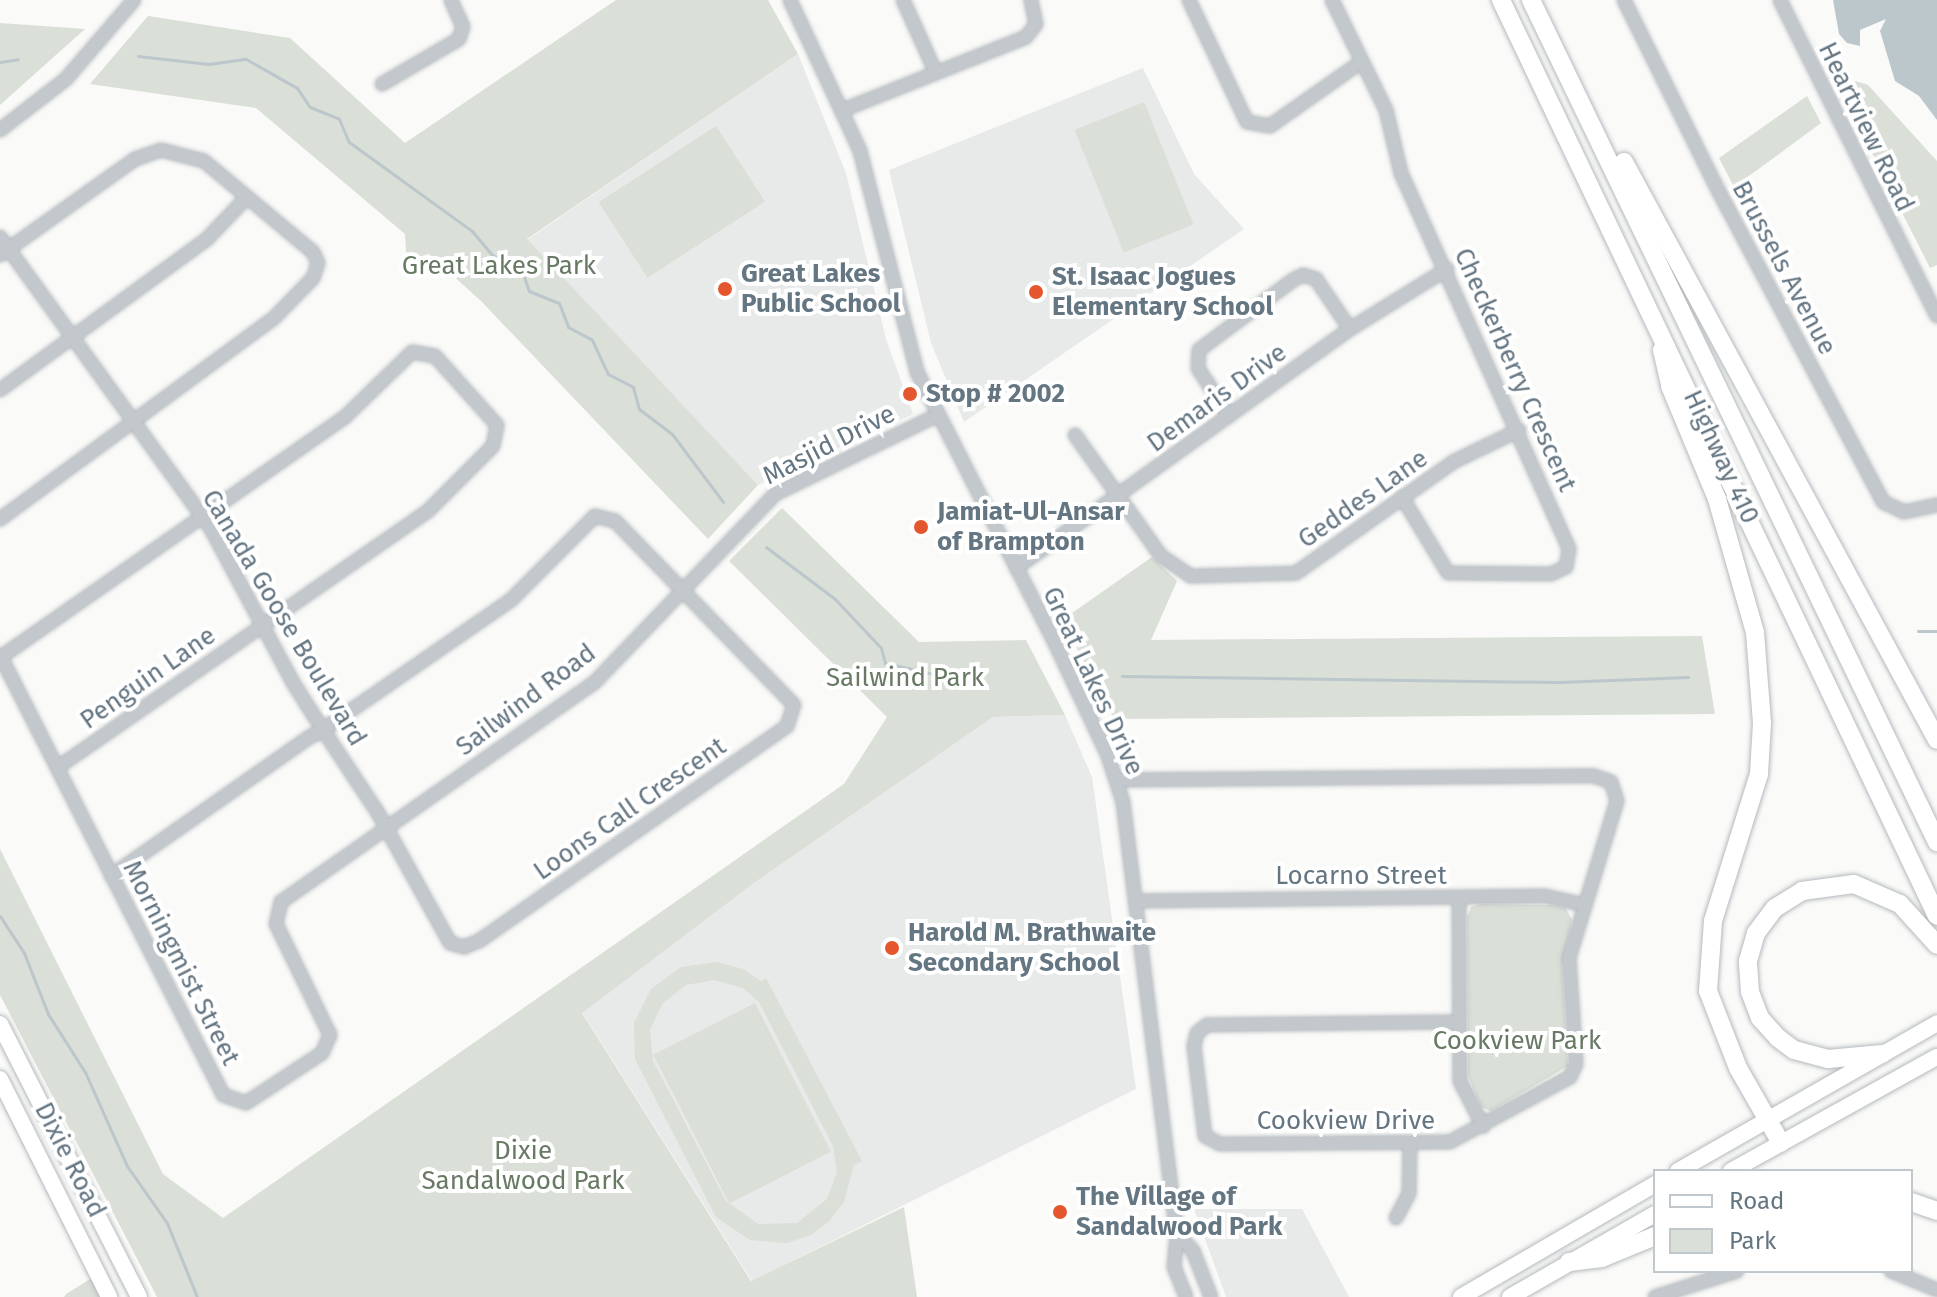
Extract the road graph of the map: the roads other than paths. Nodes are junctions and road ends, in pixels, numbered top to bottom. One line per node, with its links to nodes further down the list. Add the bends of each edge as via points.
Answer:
1 (134, 0): 17 (street, via 66,79)
2 (451, 0): 14 (street, via 463,27 459,39)
3 (790, 0): 15 (street, Great Lakes Drive)
4 (903, 0): 13 (street)
5 (1031, 0): 13 (street, via 1036,24 1026,37)
6 (1189, 0): 12 (street, via 1247,122 1270,126)
7 (1332, 0): 12 (street, Checkerberry Crescent)
8 (1501, 0): 22 (highway, Highway 410)
9 (1531, 0): 16 (highway, Highway 410)
10 (1624, 0): 34 (street, Brussels Avenue, via 1883,502 1904,512)
11 (1780, 0): 23 (street, Heartview Road)
12 (1361, 62): 21 (street, Checkerberry Crescent, via 1394,130 1401,173)
13 (935, 71): 15 (street)
14 (382, 84)
15 (843, 110): 27 (street, Great Lakes Drive, via 880,214 908,348)
16 (1587, 110): 42 (highway, via 1619,152); 46 (highway, Highway 410)
17 (0, 130)
18 (247, 197): 20 (street, via 195,155 150,151); 25 (street, via 207,239); 29 (street, via 313,252 316,273 263,327)
19 (0, 237): 20 (street, Canada Goose Boulevard)
20 (4, 252): 25 (street, Canada Goose Boulevard)
21 (1447, 269): 24 (street, Demaris Drive); 30 (street, Checkerberry Crescent)
22 (1652, 313): 51 (highway, Highway 410); 59 (highway, via 1670,386 1742,575 1761,669 1759,774 1713,921 1707,966 1716,1021)
23 (1937, 316)
24 (1350, 329): 28 (street, Demaris Drive); 28 (street, via 1316,279 1303,275 1293,280 1199,350 1198,368)
25 (71, 337): 26 (street); 29 (street, Canada Goose Boulevard)
26 (0, 390)
27 (938, 415): 37 (street, Great Lakes Drive); 38 (street, Masjid Drive, via 775,494)
28 (1229, 416): 32 (street, Demaris Drive)
29 (130, 421): 35 (street, Canada Goose Boulevard); 36 (street)
30 (1519, 430): 33 (street, Geddes Lane, via 1455,461); 33 (street, Checkerberry Crescent, via 1569,549 1560,572 1448,573)
31 (1075, 435): 32 (street, Geddes Lane)
32 (1121, 496): 33 (street, Geddes Lane, via 1168,564 1191,576 1296,573); 37 (street, Demaris Drive)
33 (1402, 497)
34 (1937, 505)
35 (201, 516): 39 (street, Canada Goose Boulevard); 39 (street, Penguin Lane, via 353,411 412,352 435,356 497,425 493,446 438,503); 40 (street)
36 (0, 519)
37 (1016, 568): 44 (street, Great Lakes Drive)
38 (680, 593): 41 (street, via 615,521 595,516 511,600); 45 (street, Sailwind Road, via 594,683); 45 (street, Loons Call Crescent, via 790,698 795,712 787,726 468,946 450,943 442,933)
39 (263, 626): 41 (street, Canada Goose Boulevard); 43 (street, Penguin Lane)
40 (1, 656): 43 (street, Morningmist Street)
41 (323, 729): 45 (street, Canada Goose Boulevard); 47 (street)
42 (1937, 740)
43 (58, 767): 47 (street, Morningmist Street)
44 (1117, 780): 49 (street, Great Lakes Drive); 50 (street, Cookview Drive, via 1599,776 1611,782 1617,801)
45 (387, 829): 47 (street, Morningmist Street, via 277,907 276,924 330,1035 322,1053 241,1104 223,1095)
46 (1937, 842)
47 (111, 876)
48 (1459, 897): 49 (street, Locarno Street); 50 (street, Locarno Street, via 1545,896); 53 (street)
49 (1137, 901): 70 (street, Great Lakes Drive)
50 (1585, 905): 60 (street, Cookview Drive, via 1569,958 1574,1072)
51 (1937, 916)
52 (1937, 945): 56 (highway, via 1891,897 1854,884 1802,891 1775,908 1756,933 1748,961 1750,992 1760,1018 1778,1038 1794,1050 1828,1059)
53 (1459, 1022): 60 (street, via 1460,1081); 61 (street, Cookview Drive, via 1214,1024 1194,1039 1203,1130 1214,1143)
54 (1936, 1023): 56 (main road)
55 (0, 1024): 77 (main road, Dixie Road)
56 (1882, 1054): 59 (main road)
57 (1937, 1057): 62 (main road)
58 (0, 1079): 76 (main road, Dixie Road)
59 (1768, 1120): 62 (highway); 63 (main road)
60 (1483, 1126): 61 (street, Cookview Drive, via 1450,1142)
61 (1410, 1143): 69 (street, via 1409,1194)
62 (1781, 1143): 64 (main road)
63 (1682, 1169)
64 (1735, 1169)
65 (1653, 1185): 80 (main road)
66 (1913, 1203): 67 (highway)
67 (1937, 1211)
68 (1653, 1215): 72 (main road)
69 (1396, 1218)
70 (1177, 1233): 78 (street, Great Lakes Drive, via 1174,1267); 79 (street, Great Lakes Drive, via 1193,1251)
71 (1653, 1237): 72 (highway, via 1602,1258)
72 (1569, 1262): 81 (main road)
73 (1731, 1273): 82 (street)
74 (1896, 1273): 75 (street)
75 (1937, 1290)
76 (109, 1297)
77 (139, 1297)
78 (1186, 1297)
79 (1211, 1297)
80 (1461, 1297)
81 (1510, 1297)
82 (1655, 1297)

